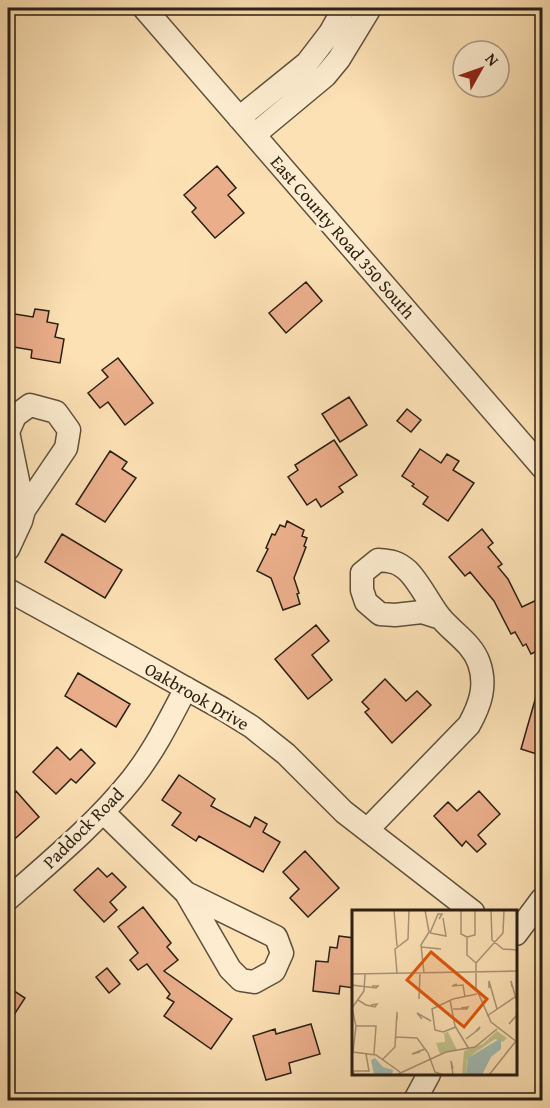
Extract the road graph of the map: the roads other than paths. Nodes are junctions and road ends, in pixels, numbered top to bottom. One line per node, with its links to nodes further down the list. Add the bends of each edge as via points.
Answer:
1 (144, 8): 4 (street, East County Road 350 South)
2 (344, 8): 4 (street, via 306,63)
3 (370, 8): 4 (street, via 325,76)
4 (247, 126): 5 (street, East County Road 350 South)
5 (543, 467)
6 (24, 510): 7 (street)
7 (8, 549)
8 (8, 590): 10 (street, Oakbrook Drive)
9 (441, 618): 12 (street, via 474,652 479,663 482,692 478,710 461,734)
10 (186, 688): 11 (street, Paddock Road, via 133,778); 12 (street, Oakbrook Drive, via 252,727)
11 (103, 812): 13 (street); 14 (street, Paddock Road)
12 (367, 830): 16 (street, Oakbrook Drive)
13 (186, 893)
14 (8, 899)
15 (543, 899): 17 (street)
16 (470, 910)
17 (517, 933)
18 (428, 1075): 19 (street)
19 (415, 1101)

